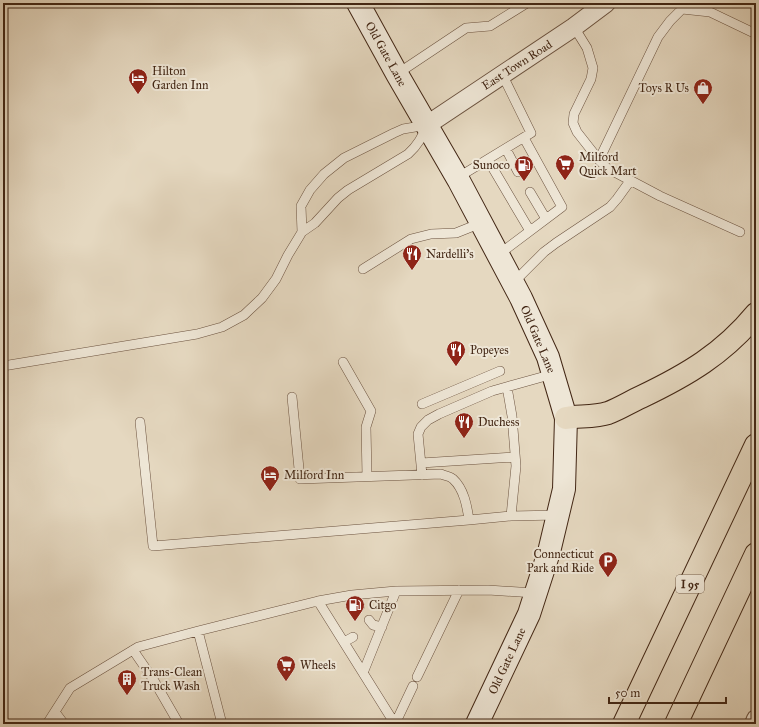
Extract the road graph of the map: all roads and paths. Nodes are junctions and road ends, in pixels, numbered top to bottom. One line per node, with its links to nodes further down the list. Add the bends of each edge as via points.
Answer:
1 (358, 3): 7 (main road, Old Gate Lane)
2 (527, 3): 7 (lane, via 490,26 466,28)
3 (606, 3): 5 (street, East Town Road)
4 (680, 6): 6 (lane, via 710,12); 13 (lane, via 658,38)
5 (574, 27): 8 (street, East Town Road); 13 (lane, via 587,48 593,68 591,79 574,114 573,123)
6 (756, 34)
7 (397, 74): 9 (main road, Old Gate Lane)
8 (502, 74): 9 (street, East Town Road); 10 (lane, via 532,133)
9 (427, 125): 15 (main road, Old Gate Lane); 21 (lane, via 421,140 408,154 348,190 315,223); 21 (lane, via 394,132 344,158 324,174 310,190 301,206)
10 (524, 138): 11 (lane); 18 (lane, via 562,207)
11 (506, 149): 12 (lane); 14 (lane)
12 (488, 160): 15 (lane); 20 (lane)
13 (598, 160): 16 (lane)
14 (518, 172)
15 (457, 178): 19 (main road, Old Gate Lane)
16 (630, 181): 22 (lane); 25 (lane, via 610,207 550,247)
17 (530, 192): 18 (lane)
18 (546, 219): 20 (lane)
19 (481, 223): 23 (main road, Old Gate Lane); 24 (lane, via 456,232 412,239)
20 (530, 231): 23 (lane)
21 (302, 232): 28 (lane, via 276,279 262,298 244,315 222,326 190,336)
22 (740, 232)
23 (498, 255): 25 (main road, Old Gate Lane)
24 (363, 269)
25 (513, 284): 30 (main road, Old Gate Lane, via 548,357)
26 (756, 314): 34 (highway, via 723,349 674,382 607,413)
27 (343, 362): 40 (lane, via 371,411 366,427)
28 (3, 366)
29 (500, 372): 33 (lane)
30 (553, 374): 31 (lane); 34 (main road, Old Gate Lane)
31 (507, 387): 37 (lane); 38 (lane, via 492,391 428,420 418,434)
32 (292, 397): 40 (lane, via 300,479)
33 (422, 404)
34 (566, 418): 41 (main road, Old Gate Lane, via 564,489)
35 (140, 422): 43 (lane, via 153,546)
36 (756, 444): 65 (highway, I 95)
37 (515, 456): 38 (lane); 42 (lane)
38 (421, 464): 39 (lane)
39 (422, 475): 40 (lane); 43 (lane, via 441,474 452,478 467,503)
40 (367, 476)
41 (558, 515): 42 (lane); 47 (main road, Old Gate Lane)
42 (511, 516): 43 (lane)
43 (469, 520)
44 (756, 554): 66 (highway)
45 (459, 590): 46 (lane); 47 (lane); 56 (lane)
46 (396, 591): 48 (lane); 55 (lane, via 373,625)
47 (535, 593): 64 (main road, Old Gate Lane, via 529,614)
48 (352, 595): 49 (lane); 50 (lane)
49 (318, 601): 51 (lane); 53 (lane)
50 (360, 606)
51 (198, 631): 54 (lane); 63 (lane)
52 (353, 637): 53 (lane)
53 (344, 642): 55 (lane)
54 (133, 650): 58 (lane, via 70,688); 62 (lane)
55 (363, 673): 57 (lane, via 395,724)
56 (417, 677)
57 (412, 686)
58 (55, 712): 60 (lane); 61 (lane)
59 (756, 719): 67 (street)
60 (47, 724)
61 (64, 724)
62 (179, 724)
63 (222, 724)
64 (477, 724)
65 (624, 724)
66 (676, 724)
67 (754, 724)

